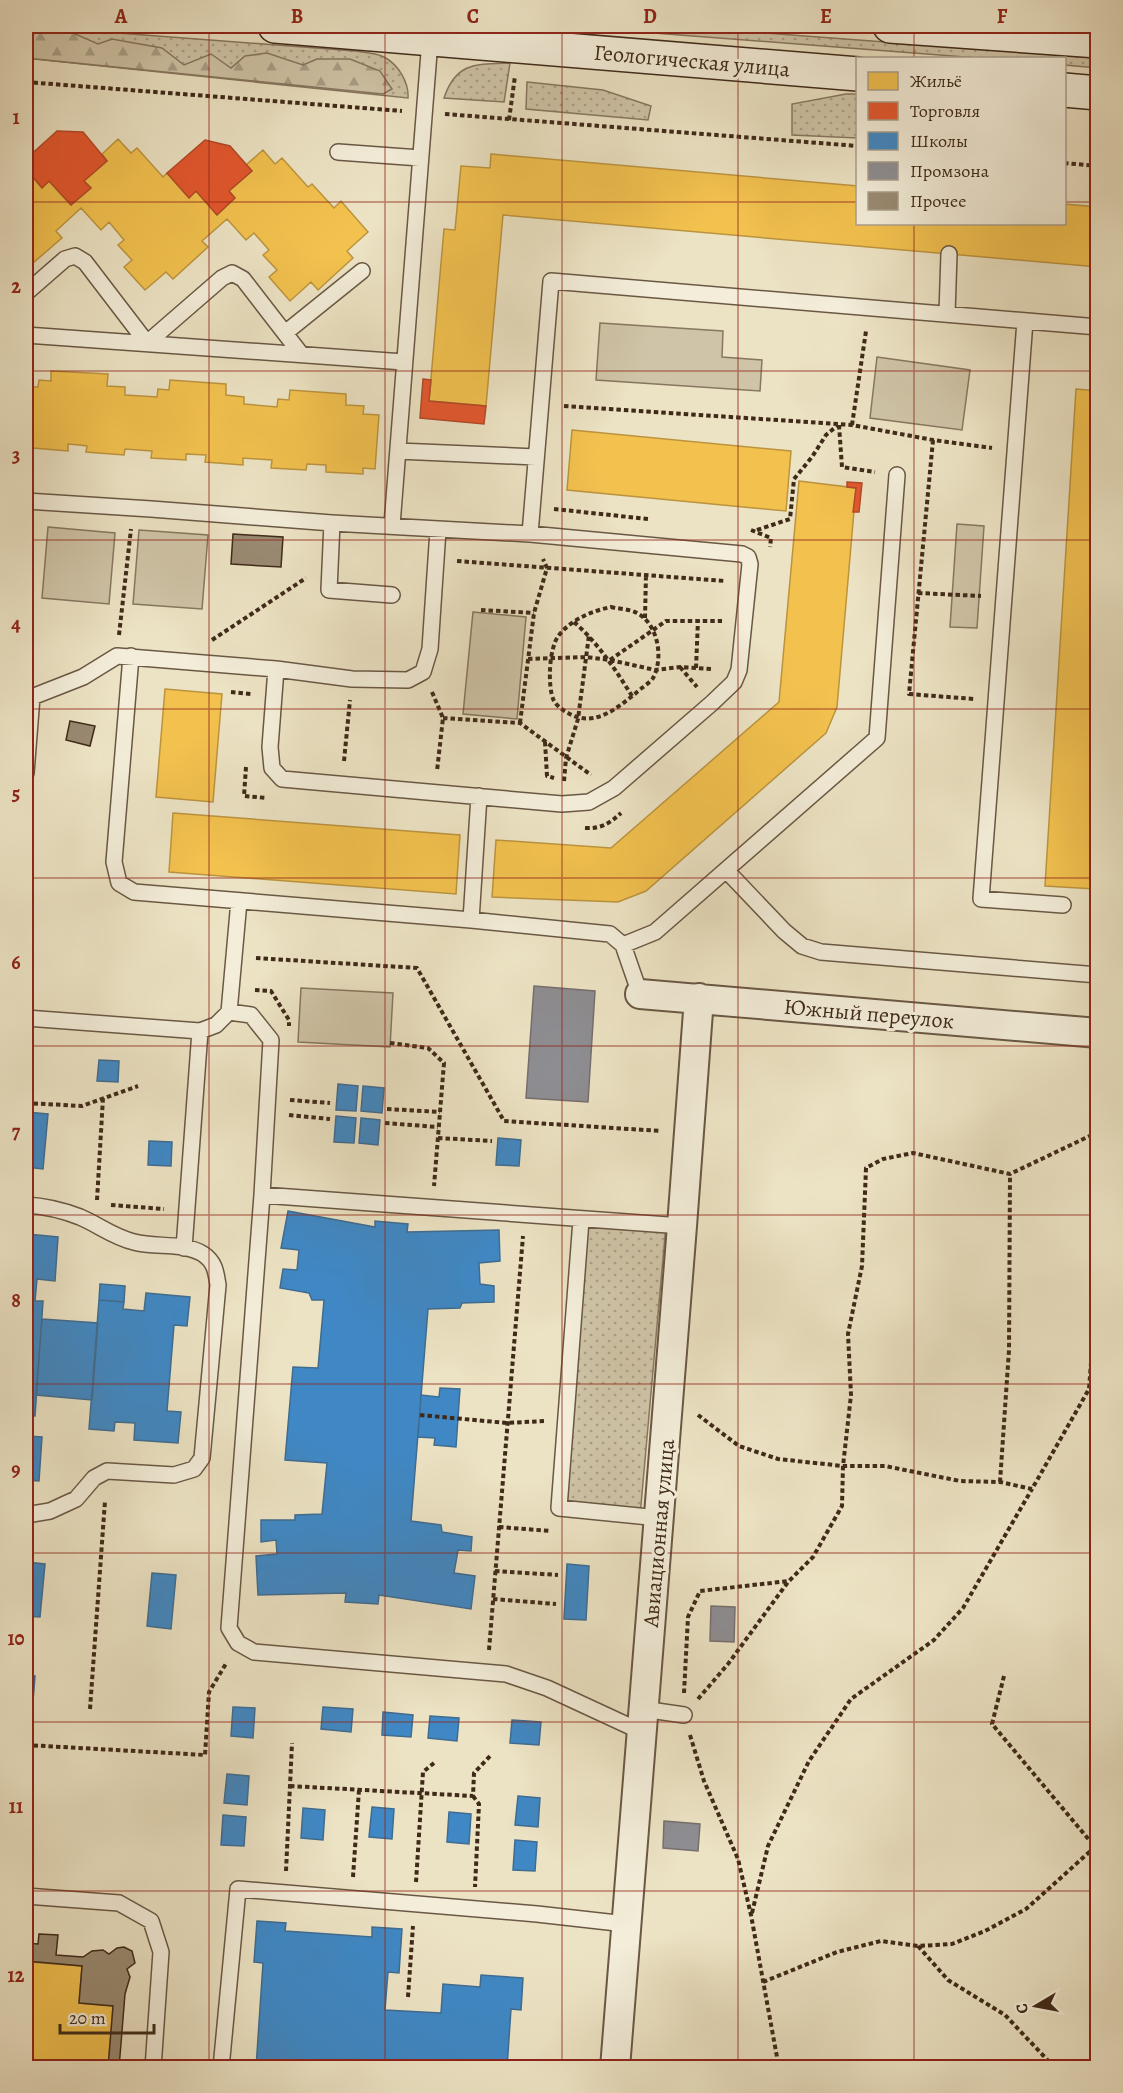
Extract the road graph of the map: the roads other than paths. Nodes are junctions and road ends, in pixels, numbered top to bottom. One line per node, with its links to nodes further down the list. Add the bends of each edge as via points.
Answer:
1 (275, 26): 3 (main road, Геологическая улица)
2 (890, 26): 4 (main road)
3 (430, 40): 5 (main road, Геологическая улица); 9 (lane)
4 (1098, 41)
5 (856, 74)
6 (1066, 90): 7 (main road)
7 (1098, 93)
8 (338, 152): 9 (lane)
9 (420, 158): 20 (lane)
10 (950, 254): 13 (lane)
11 (362, 271): 16 (lane)
12 (26, 292): 18 (lane, via 65,259 75,256 85,262)
13 (947, 314): 14 (lane); 22 (lane, via 551,281)
14 (1025, 321): 15 (lane); 37 (lane, via 981,898)
15 (1098, 327)
16 (285, 333): 18 (lane, via 243,279 232,273); 19 (lane)
17 (26, 335): 18 (lane)
18 (147, 343): 19 (lane)
19 (301, 354): 20 (lane)
20 (404, 362): 21 (lane)
21 (398, 451): 22 (lane); 26 (lane)
22 (536, 457): 28 (lane)
23 (897, 475): 35 (lane, via 877,738)
24 (26, 501): 25 (lane)
25 (332, 523): 26 (lane); 29 (lane, via 329,590)
26 (392, 525): 27 (lane)
27 (438, 530): 28 (lane); 31 (lane, via 430,649 423,672 408,680 352,679)
28 (530, 534): 34 (lane, via 748,557 740,670 734,682 712,703 614,788 589,802 562,804)
29 (392, 595)
30 (124, 656): 31 (lane); 32 (lane, via 83,677); 36 (lane, via 114,862 119,883 134,892)
31 (276, 669): 34 (lane, via 270,747 272,768 282,779)
32 (29, 696): 33 (lane)
33 (26, 773)
34 (479, 796): 38 (lane)
35 (726, 870): 39 (lane, via 655,932); 40 (lane, via 784,931 802,946 821,952)
36 (239, 901): 38 (lane); 43 (lane)
37 (1063, 905)
38 (471, 920): 39 (lane, via 610,934)
39 (623, 945): 41 (lane)
40 (1098, 975)
41 (640, 994): 42 (street, Южный переулок)
42 (699, 998): 46 (street, Южный переулок); 50 (street, Авиационная улица)
43 (229, 1012): 45 (lane, via 216,1025); 47 (lane, via 251,1015 271,1040)
44 (26, 1018): 45 (lane)
45 (200, 1031): 51 (lane)
46 (1098, 1033)
47 (262, 1196): 49 (lane); 55 (lane, via 229,1628 238,1643 254,1652 506,1674)
48 (26, 1205): 51 (lane, via 45,1206 81,1218 136,1243)
49 (581, 1220): 50 (lane); 53 (lane, via 559,1508)
50 (682, 1226): 53 (street, Авиационная улица)
51 (184, 1248): 52 (lane, via 202,1253 215,1265 219,1286 202,1458 194,1469 174,1475 107,1471 94,1478 76,1499 50,1511)
52 (26, 1515)
53 (659, 1518): 55 (street, Авиационная улица)
54 (684, 1715): 55 (lane)
55 (643, 1720): 57 (street, Авиационная улица)
56 (26, 1896): 58 (lane, via 119,1903 151,1921 161,1952)
57 (626, 1924): 59 (lane, via 238,1889); 60 (street, Авиационная улица)
58 (153, 2067)
59 (221, 2067)
60 (615, 2067)

